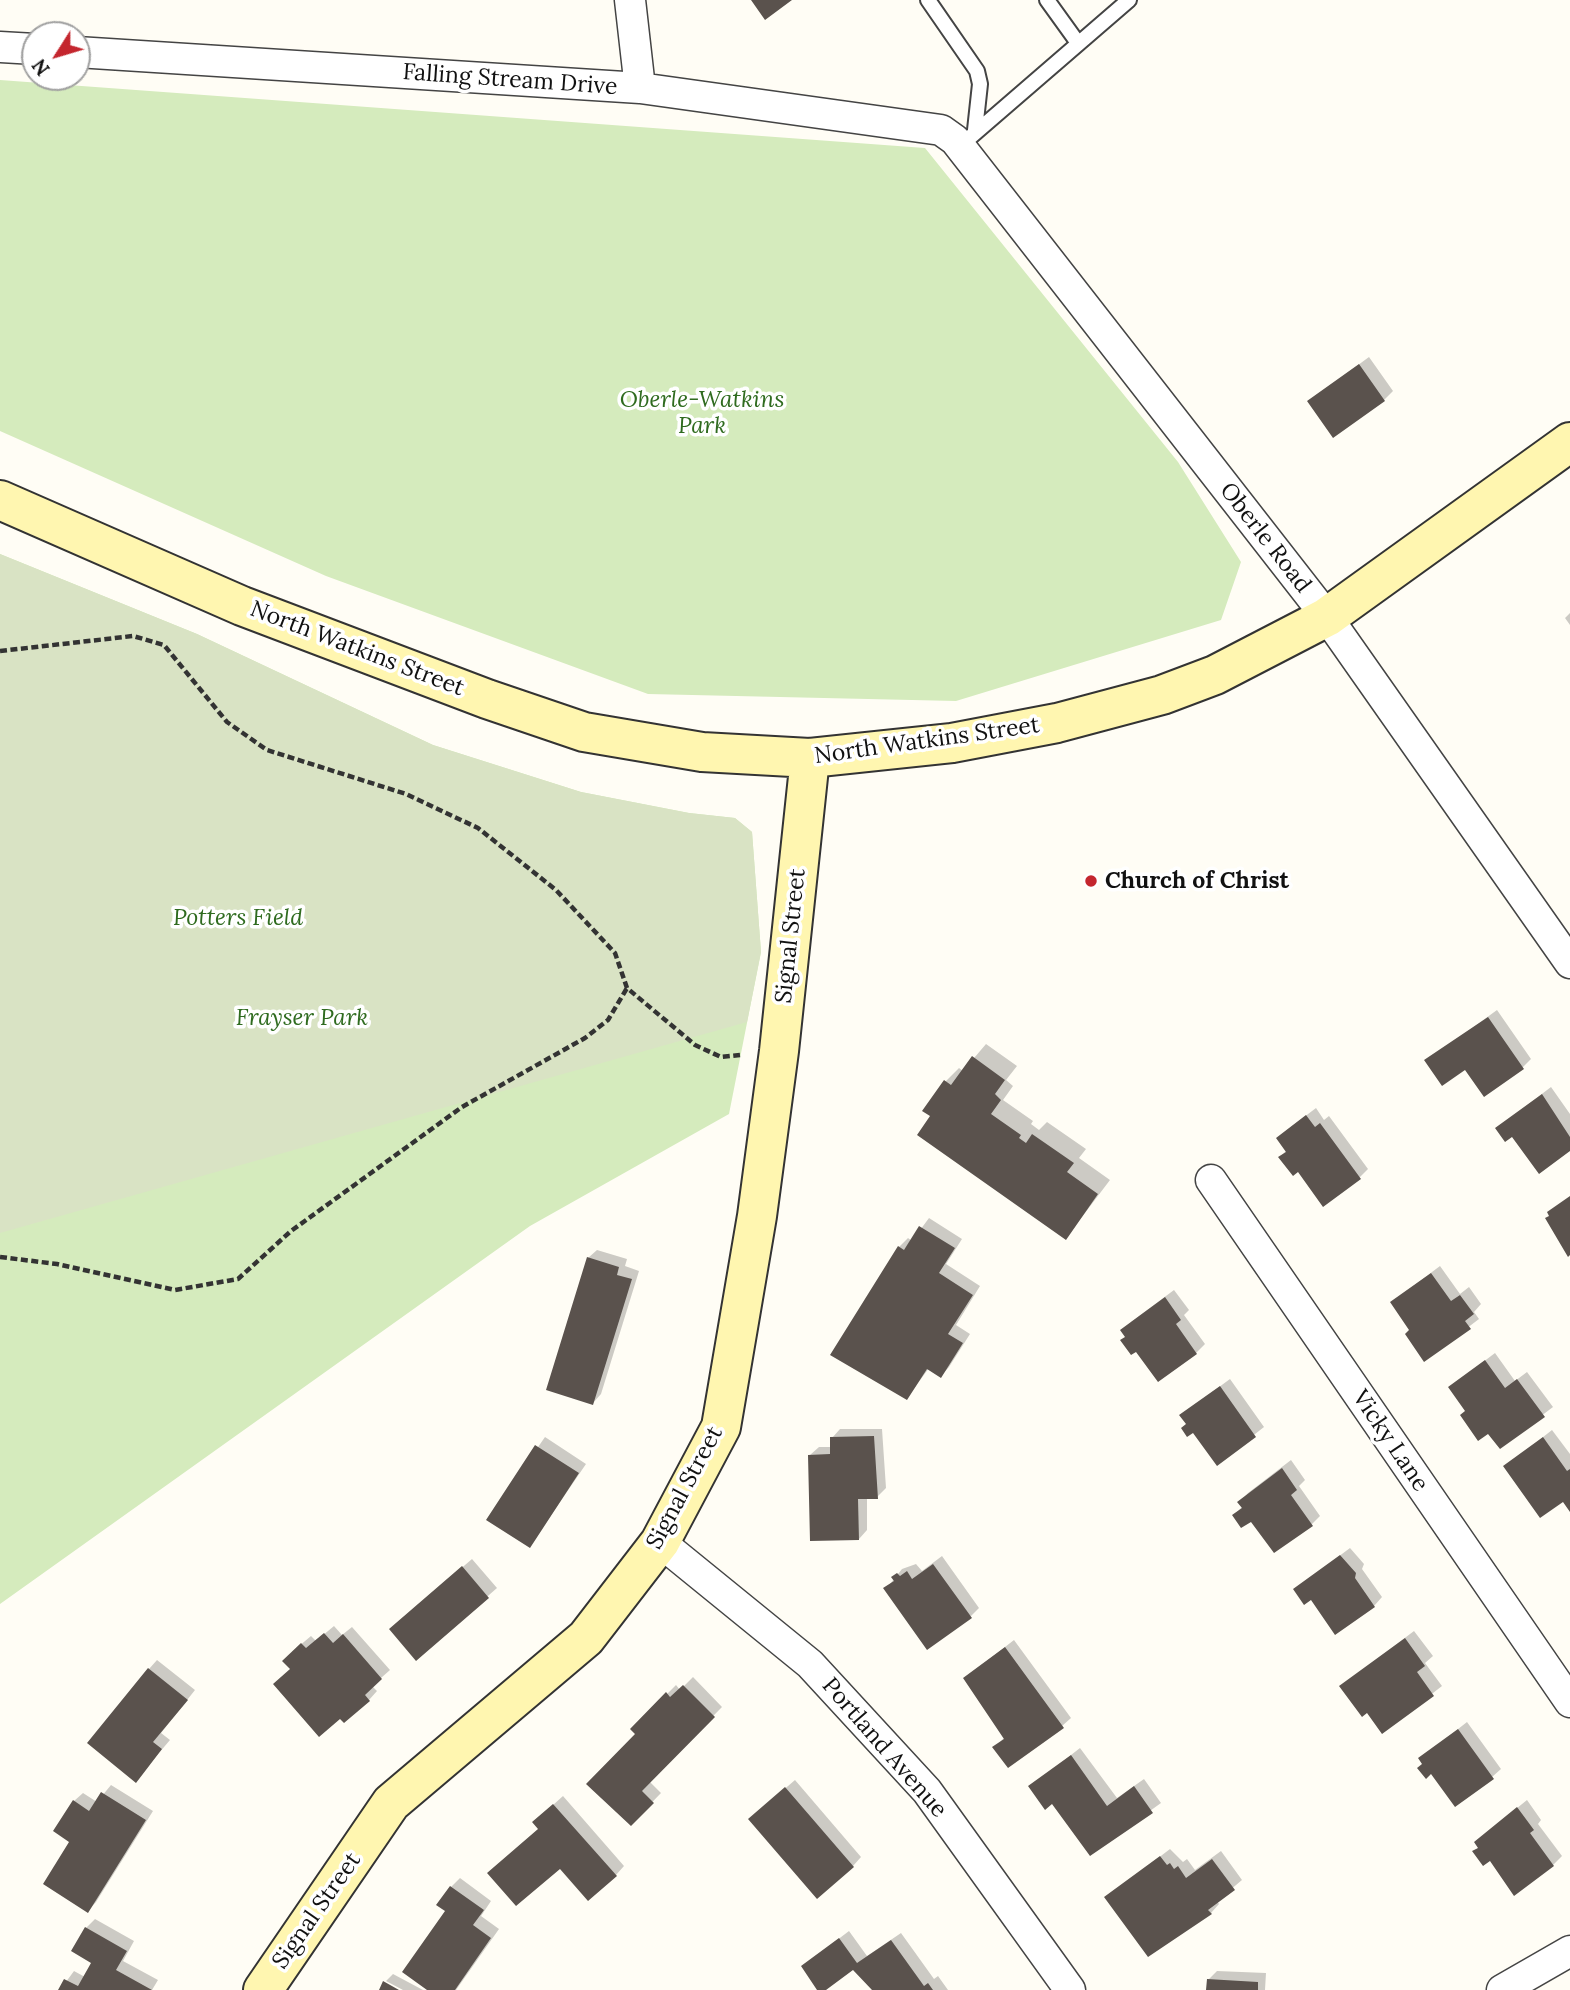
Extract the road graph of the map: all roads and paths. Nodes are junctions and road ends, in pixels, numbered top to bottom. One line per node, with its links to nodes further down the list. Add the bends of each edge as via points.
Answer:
1 (630, 0): 9 (street)
2 (928, 0): 10 (lane, via 977,71 980,84)
3 (1047, 0): 5 (lane)
4 (1129, 0): 5 (lane)
5 (1078, 43): 10 (lane)
6 (0, 47): 7 (street)
7 (21, 48)
8 (91, 53): 9 (street, Falling Stream Drive)
9 (640, 88): 10 (street, Falling Stream Drive)
10 (959, 135): 13 (street, Oberle Road)
11 (1570, 442): 13 (main road, North Watkins Street)
12 (0, 500): 15 (main road, North Watkins Street, via 242,606 584,732 702,752)
13 (1327, 617): 15 (main road, North Watkins Street, via 1215,674 1162,695 1057,723 952,743); 16 (street, Oberle Road)
14 (0, 651): 17 (path, via 133,636 164,645 227,722 267,750 406,794 478,828 556,890 615,953)
15 (810, 758): 18 (main road, Signal Street)
16 (1570, 963)
17 (627, 988): 18 (path, via 695,1045 722,1057); 20 (path, via 608,1020 585,1038 461,1107 291,1231 237,1279 176,1290 57,1264)
18 (779, 1051): 21 (main road, Signal Street, via 721,1427)
19 (1211, 1180): 22 (street, Vicky Lane)
20 (0, 1257)
21 (660, 1542): 24 (main road, Signal Street, via 586,1638 391,1803); 25 (street, Portland Avenue, via 810,1664 926,1791)
22 (1570, 1702)
23 (1570, 1951): 26 (street)
24 (263, 1990)
25 (1070, 1990)
26 (1502, 1990)

